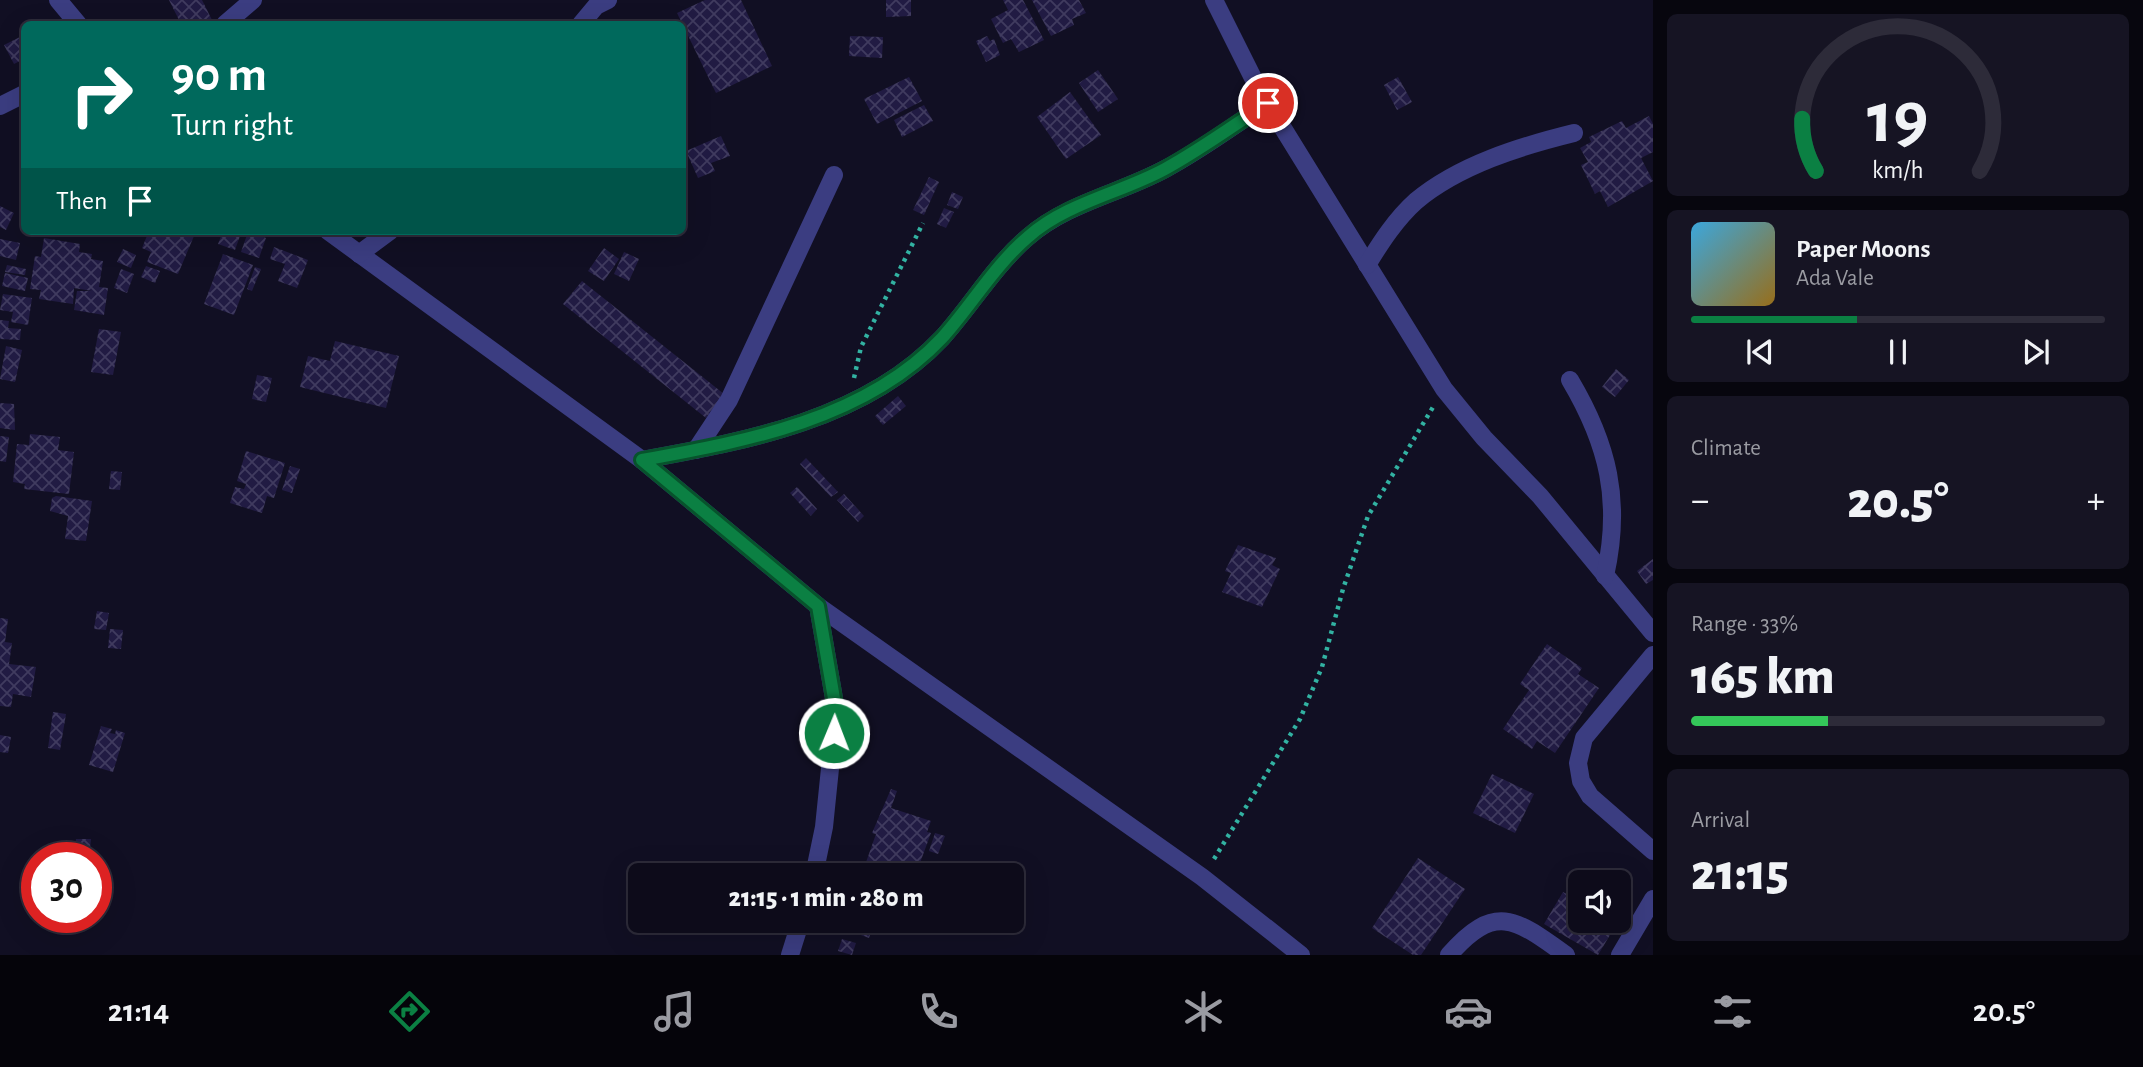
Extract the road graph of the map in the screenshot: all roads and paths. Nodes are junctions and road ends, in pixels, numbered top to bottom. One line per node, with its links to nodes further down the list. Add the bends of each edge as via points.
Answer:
1 (58, 0): 5 (street)
2 (253, 0): 6 (street)
3 (1214, 0): 9 (street)
4 (600, 2): 7 (street)
5 (76, 21)
6 (228, 21)
7 (584, 21)
8 (21, 96): 10 (street)
9 (1268, 103): 17 (street); 20 (street, via 1165,169 1059,215 1027,237 942,338 904,373)
10 (0, 106)
11 (1574, 133): 17 (street, via 1452,176 1407,210)
12 (834, 175): 21 (street, via 729,400)
13 (923, 223): 20 (path, via 861,347 854,367)
14 (333, 235): 16 (street)
15 (385, 235): 16 (street)
16 (359, 254): 22 (street)
17 (1367, 265): 19 (street)
18 (1570, 380): 23 (street, via 1604,448 1612,525)
19 (1444, 389): 23 (street); 29 (path, via 1368,516 1322,667 1300,719)
20 (856, 399): 21 (street, via 810,421)
21 (696, 450): 22 (street)
22 (642, 460): 24 (street)
23 (1605, 576): 25 (street)
24 (818, 606): 28 (street, via 836,710); 29 (street)
25 (1653, 633)
26 (1653, 656): 27 (street, via 1584,738 1578,762 1590,796)
27 (1653, 851)
28 (816, 863)
29 (1202, 877): 33 (street)
30 (1653, 899): 36 (street)
31 (797, 933): 32 (street)
32 (790, 955)
33 (1301, 955)
34 (1450, 955): 35 (street, via 1482,924 1497,920 1521,926)
35 (1566, 955)
36 (1620, 955)

